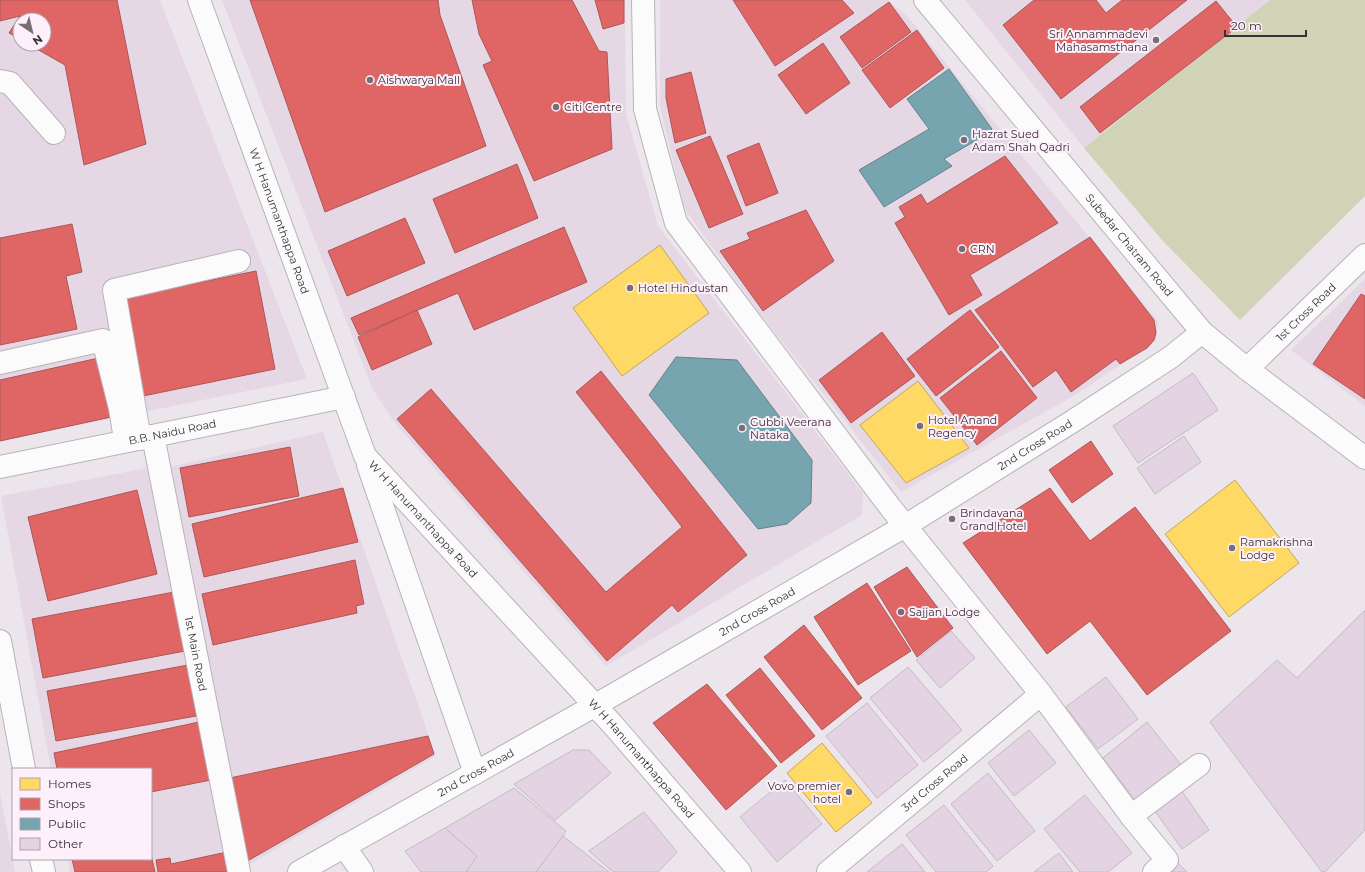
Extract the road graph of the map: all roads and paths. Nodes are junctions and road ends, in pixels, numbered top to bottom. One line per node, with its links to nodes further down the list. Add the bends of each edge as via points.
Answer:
1 (199, 0): 11 (street, W H Hanumanthappa Road)
2 (643, 0): 16 (street, via 645,109 676,223)
3 (925, 0): 8 (street, Subedar Chatram Road)
4 (0, 81): 5 (street, via 10,83)
5 (54, 133)
6 (1365, 255): 10 (street, 1st Cross Road)
7 (239, 261): 12 (street, via 114,290)
8 (1202, 332): 10 (street, Subedar Chatram Road); 16 (street, 2nd Cross Road, via 1172,357)
9 (0, 363): 12 (street, via 104,340 120,408)
10 (1246, 370): 14 (street, Subedar Chatram Road)
11 (344, 397): 12 (street, B.B. Naidu Road); 13 (street, W H Hanumanthappa Road)
12 (139, 439): 15 (street, B.B. Naidu Road); 29 (street, 1st Main Road)
13 (365, 456): 19 (street, W H Hanumanthappa Road); 23 (street)
14 (1365, 458)
15 (0, 468)
16 (905, 526): 18 (street); 19 (street, 2nd Cross Road)
17 (0, 641): 20 (street)
18 (1041, 694): 24 (street); 33 (street, 3rd Cross Road)
19 (594, 706): 23 (street, 2nd Cross Road); 32 (street, W H Hanumanthappa Road)
20 (7, 711): 22 (street)
21 (1199, 765): 24 (street)
22 (24, 768)
23 (475, 773): 25 (street, 2nd Cross Road)
24 (1131, 816): 27 (street)
25 (344, 846): 30 (street, 2nd Cross Road); 31 (street)
26 (41, 860): 28 (street)
27 (1160, 866)
28 (44, 872)
29 (239, 872)
30 (299, 872)
31 (362, 872)
32 (740, 872)
33 (828, 872)

